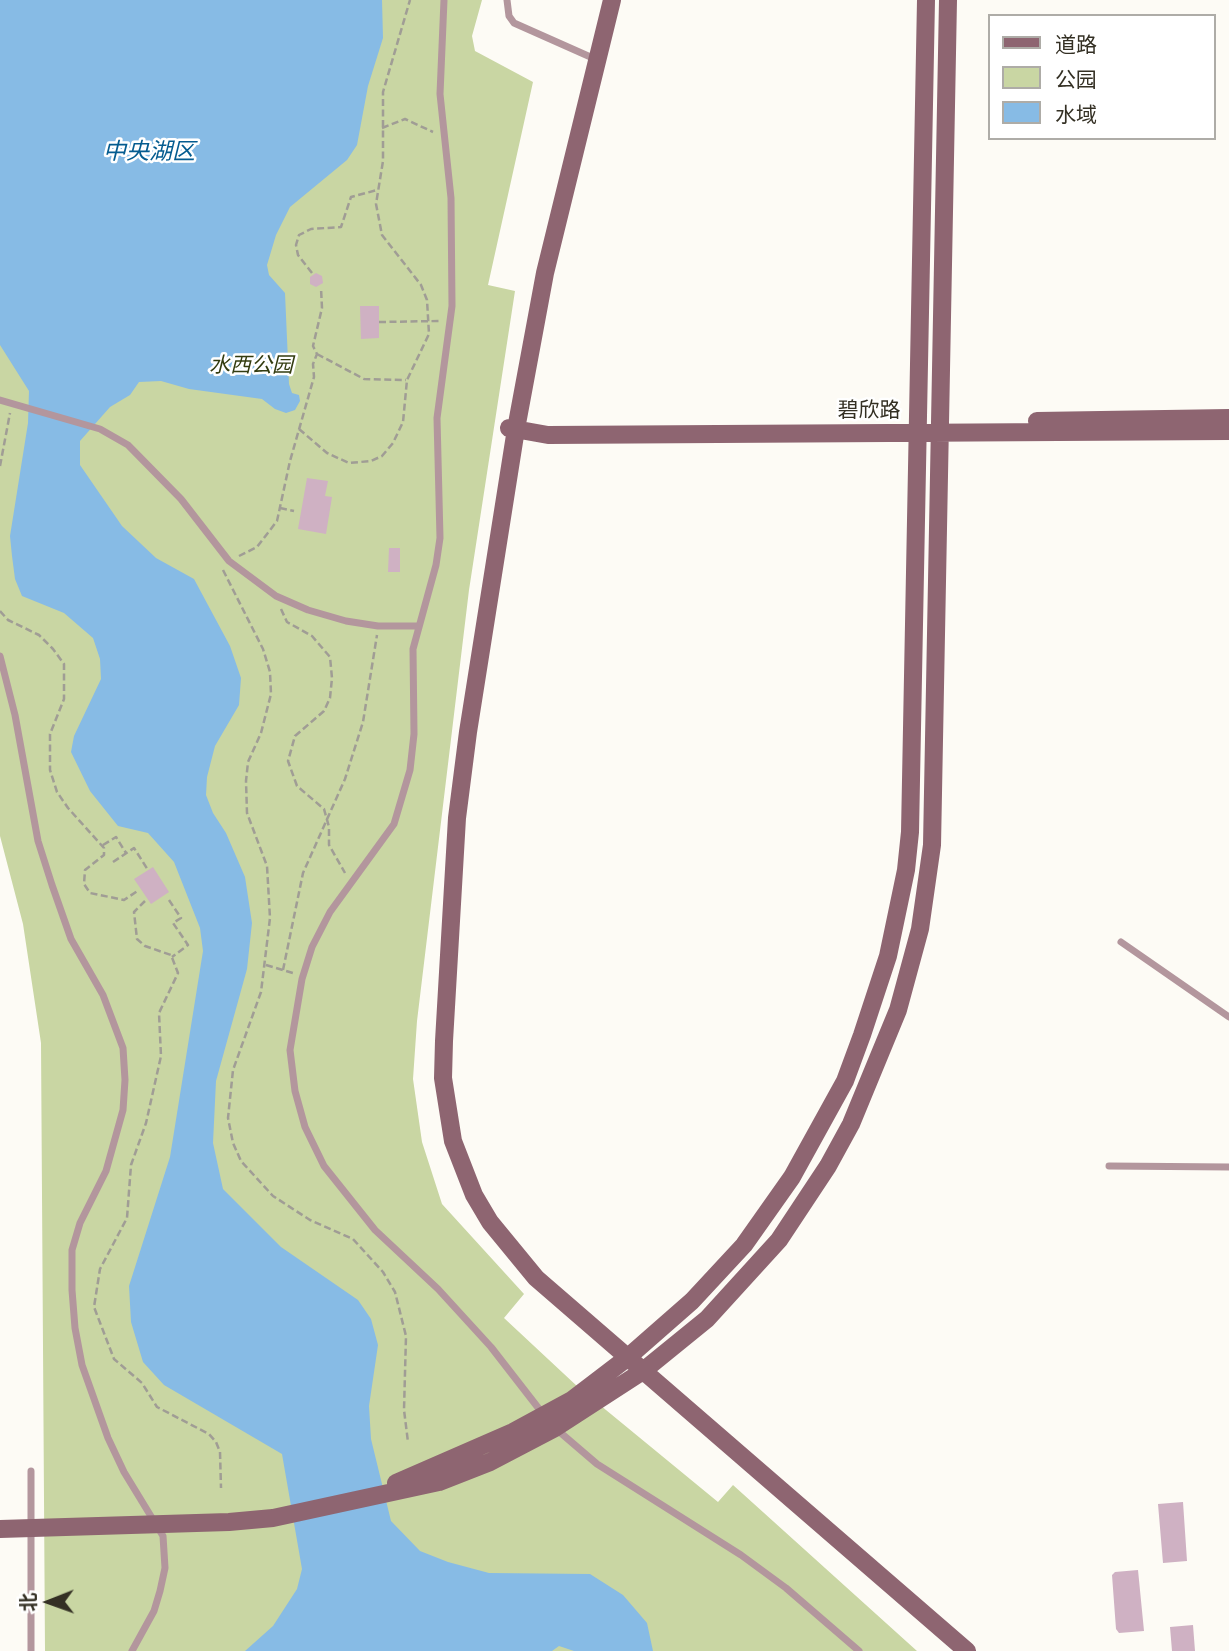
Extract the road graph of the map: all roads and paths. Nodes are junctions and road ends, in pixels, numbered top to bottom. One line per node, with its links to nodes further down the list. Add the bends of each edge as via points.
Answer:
1 (410, 0): 9 (path, via 383,92)
2 (444, 0): 10 (lane)
3 (507, 0): 8 (lane, via 514,23)
4 (604, 0): 8 (main road)
5 (612, 0): 8 (main road)
6 (926, 0): 23 (main road)
7 (948, 0): 24 (main road)
8 (592, 58): 22 (main road)
9 (382, 128): 10 (path, via 405,119 428,131); 11 (path, via 383,161)
10 (443, 128): 15 (lane, via 452,234)
11 (377, 190): 12 (path, via 351,198 341,227 311,229 299,235 298,255); 14 (path, via 382,235 415,273 427,300)
12 (312, 273)
13 (321, 288): 17 (path, via 322,308 313,346)
14 (429, 321): 15 (path); 16 (path); 18 (path, via 424,348)
15 (449, 321): 33 (lane, via 437,418 440,538)
16 (379, 322)
17 (317, 354): 18 (path, via 364,379); 25 (path)
18 (407, 380): 25 (path, via 399,432 389,449 371,461 339,459)
19 (0, 400): 20 (lane)
20 (14, 403): 27 (path); 30 (lane, via 100,429 128,445 181,499)
21 (1229, 418): 24 (main road, 碧欣路)
22 (513, 425): 23 (main road, 碧欣路); 53 (main road, via 457,818 444,1041 446,1109 474,1195 503,1241)
23 (916, 428): 24 (main road, 碧欣路); 53 (main road, via 910,832 899,910 875,999 845,1082 792,1177 718,1274)
24 (941, 428): 26 (main road, 碧欣路); 54 (main road, via 932,845 920,929 898,1010 851,1124 794,1217 740,1285)
25 (299, 429): 28 (path)
26 (1229, 431)
27 (0, 466)
28 (280, 508): 29 (path); 30 (path, via 277,521 257,547)
29 (294, 511)
30 (229, 561): 31 (lane)
31 (276, 596): 34 (lane, via 308,610); 36 (path, via 287,622 312,636 330,657 330,698 324,710 295,736 288,761 297,786 315,800)
32 (0, 611): 37 (path, via 38,635 64,664 64,699 50,734 50,770 68,808)
33 (418, 625): 34 (lane); 41 (lane, via 412,677 414,734 403,800 394,824)
34 (377, 626): 36 (path, via 363,722 345,779)
35 (0, 656): 58 (lane, via 48,874 71,939 103,995 122,1048 123,1110 106,1171 72,1250 72,1290 82,1365 108,1438)
36 (326, 817): 41 (path, via 337,864); 48 (path, via 303,873)
37 (103, 845): 38 (path, via 116,837); 42 (path, via 104,855 85,870 84,884 90,893 124,900)
38 (126, 853): 39 (path); 40 (path, via 134,848)
39 (113, 862)
40 (148, 870)
41 (356, 878): 49 (lane, via 330,912)
42 (139, 890)
43 (169, 900): 46 (path, via 181,918 173,923 188,945)
44 (145, 901): 46 (path, via 134,912 137,939)
45 (1121, 942): 50 (lane)
46 (172, 957): 57 (path, via 178,973 159,1013 161,1056 131,1165 127,1218 100,1269 94,1307 114,1359 142,1383 157,1407 216,1442)
47 (266, 964): 48 (path)
48 (283, 970): 49 (path)
49 (303, 975): 55 (lane, via 290,1050 305,1127 324,1166 376,1230 491,1347)
50 (1229, 1017)
51 (1108, 1166): 52 (lane)
52 (1229, 1167)
53 (624, 1360): 54 (main road); 55 (main road)
54 (640, 1374): 55 (main road); 65 (main road); 66 (main road, via 869,1563)
55 (549, 1422): 58 (main road, via 490,1462 439,1482 272,1513); 64 (lane, via 597,1464 786,1588)
56 (30, 1471): 60 (lane)
57 (221, 1488)
58 (151, 1518): 60 (main road); 63 (lane, via 163,1536 165,1568 154,1611)
59 (0, 1519): 60 (main road)
60 (31, 1523): 61 (main road); 62 (lane)
61 (0, 1529)
62 (31, 1651)
63 (132, 1651)
64 (859, 1651)
65 (954, 1651)
66 (967, 1651)

